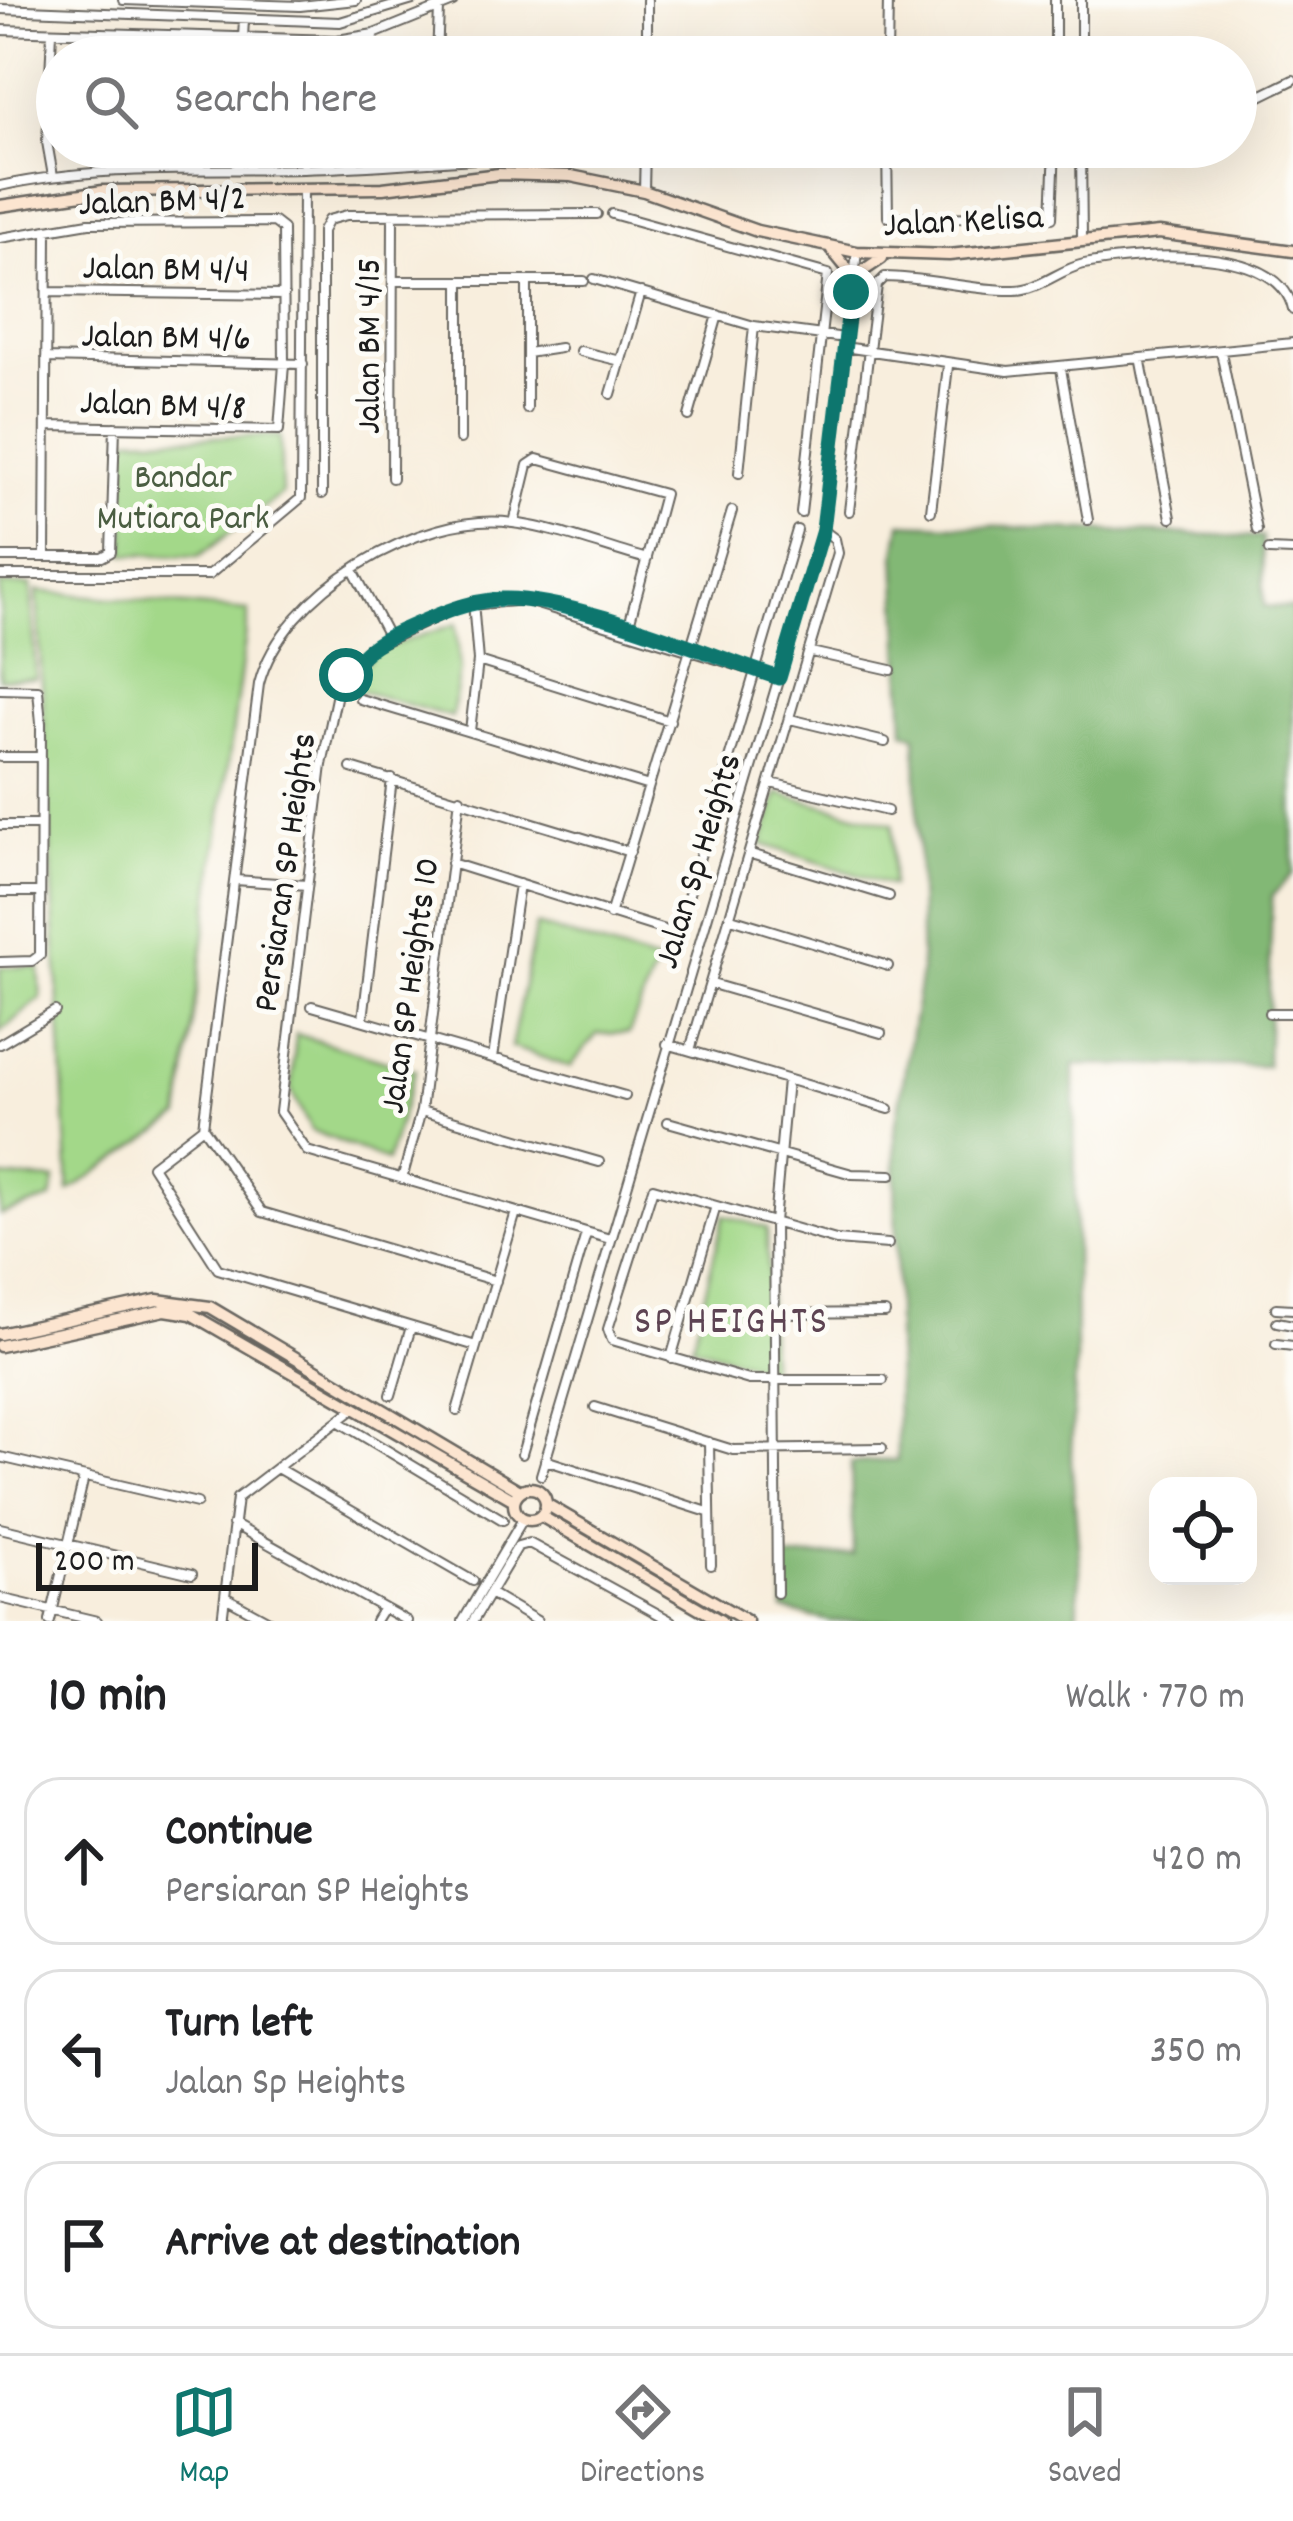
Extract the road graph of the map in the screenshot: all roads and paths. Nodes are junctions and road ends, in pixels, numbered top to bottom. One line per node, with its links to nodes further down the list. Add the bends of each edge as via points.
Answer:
1 (123, 0): 8 (street)
2 (356, 0): 9 (street)
3 (413, 0): 14 (street, via 357,20)
4 (647, 0): 24 (street)
5 (889, 0): 25 (street)
6 (1055, 0): 26 (street)
7 (1081, 0): 27 (street)
8 (185, 2): 9 (street); 13 (street)
9 (237, 2)
10 (453, 2): 12 (street)
11 (0, 9): 13 (street)
12 (440, 9): 18 (street); 23 (street)
13 (184, 17): 14 (street)
14 (244, 20): 21 (street)
15 (0, 30): 16 (street)
16 (52, 32): 17 (street); 19 (street)
17 (116, 34): 20 (street)
18 (374, 34): 22 (street)
19 (52, 36)
20 (177, 36)
21 (243, 36)
22 (352, 36)
23 (438, 36)
24 (646, 36)
25 (888, 36)
26 (1055, 36)
27 (1081, 36)
28 (1293, 80): 29 (street)
29 (1257, 98)
30 (52, 168): 40 (street)
31 (172, 168): 37 (street); 39 (street)
32 (322, 168): 38 (street)
33 (645, 168): 43 (street)
34 (887, 168): 35 (street, via 888,217 1052,218)
35 (1054, 168)
36 (1082, 168): 50 (street)
37 (238, 169): 38 (street)
38 (304, 169)
39 (111, 170): 40 (street)
40 (53, 176): 41 (street)
41 (0, 187)
42 (303, 190): 43 (street, Jalan Kelisa, via 519,174); 44 (street, Jalan Kelisa, via 103,191); 77 (street)
43 (644, 191): 51 (street, Jalan Kelisa)
44 (0, 206)
45 (393, 214): 46 (street); 56 (street, Jalan BM 4/15); 84 (street, via 338,216 322,231)
46 (597, 214)
47 (612, 214): 65 (street, via 824,269)
48 (47, 232): 49 (street, Jalan BM 4/2); 59 (street); 61 (street, Jalan BM 4/2, via 107,222 279,224)
49 (0, 238)
50 (1082, 239): 52 (street, Jalan Kelisa, via 1171,233); 54 (street, Jalan Kelisa)
51 (829, 248): 53 (street, Jalan Kelisa); 55 (street)
52 (1293, 251)
53 (856, 252): 54 (street, Jalan Kelisa); 55 (street, Jalan Sp Heights)
54 (892, 256): 55 (street, via 868,262)
55 (854, 277): 66 (street, Jalan Sp Heights)
56 (393, 281): 57 (street); 89 (street, Jalan BM 4/15)
57 (460, 281): 58 (street); 87 (street)
58 (527, 281): 60 (street, via 589,280); 72 (street)
59 (47, 292): 61 (street, Jalan BM 4/4); 73 (street)
60 (641, 292): 63 (street); 74 (street)
61 (284, 295): 76 (street)
62 (1293, 310): 70 (street, via 1283,284 1263,270 1175,256 1084,264 1020,290 885,277 877,285)
63 (718, 315): 64 (street); 82 (street)
64 (754, 326): 65 (street); 88 (street)
65 (821, 336): 66 (street); 94 (street)
66 (845, 342): 70 (street); 99 (street, Jalan Sp Heights)
67 (1293, 343): 71 (street)
68 (560, 348): 72 (street)
69 (580, 351): 74 (street)
70 (869, 352): 78 (street); 92 (street)
71 (1221, 352): 75 (street); 100 (street)
72 (527, 353): 81 (street)
73 (46, 358): 76 (street, Jalan BM 4/6); 85 (street)
74 (621, 362): 80 (street)
75 (1141, 362): 79 (street); 95 (street)
76 (284, 364): 77 (street, Jalan BM 4/6); 86 (street, Jalan BM 4/8, via 279,430)
77 (303, 364): 83 (street)
78 (948, 366): 79 (street); 93 (street)
79 (1060, 370): 96 (street)
80 (611, 394)
81 (527, 409)
82 (689, 416)
83 (304, 418): 84 (street); 107 (street, via 302,498 215,572)
84 (322, 418): 90 (street)
85 (46, 426): 86 (street, Jalan BM 4/8); 103 (street)
86 (116, 427): 103 (street, via 111,552)
87 (460, 439)
88 (739, 473)
89 (392, 478)
90 (322, 494)
91 (732, 511): 111 (street)
92 (849, 511)
93 (932, 511)
94 (801, 512)
95 (1171, 518)
96 (1088, 520)
97 (514, 523): 105 (street); 105 (street, via 531,461 660,491); 106 (street, via 440,532)
98 (797, 530): 114 (street)
99 (823, 530): 112 (street, via 836,539 838,554); 116 (street, Jalan Sp Heights)
100 (1257, 530)
101 (1269, 550): 102 (street)
102 (1293, 550)
103 (46, 556): 104 (street)
104 (0, 557)
105 (646, 559): 109 (street)
106 (353, 570): 110 (street); 136 (street, via 307,601 264,667)
107 (0, 575)
108 (473, 602): 109 (street, Persiaran SP Heights, via 524,600); 110 (street, Persiaran SP Heights); 113 (street)
109 (628, 628): 111 (street, Persiaran SP Heights)
110 (388, 636): 138 (street, Persiaran SP Heights, via 355,662 337,693)
111 (691, 648): 114 (street, Persiaran SP Heights); 120 (street)
112 (811, 652): 115 (street); 119 (street)
113 (478, 661): 120 (street); 121 (street)
114 (755, 670): 116 (street, Persiaran SP Heights); 142 (street, via 677,934)
115 (891, 670)
116 (779, 678): 155 (street, Jalan Sp Heights)
117 (0, 689): 124 (street, via 38,690)
118 (360, 699): 121 (street)
119 (790, 719): 122 (street); 127 (street)
120 (670, 721): 128 (street)
121 (470, 730): 128 (street)
122 (885, 742)
123 (0, 758): 124 (street)
124 (40, 758): 132 (street)
125 (351, 768): 126 (street)
126 (392, 779): 129 (street); 151 (street)
127 (771, 783): 130 (street); 134 (street)
128 (649, 786): 133 (street)
129 (460, 798): 133 (street); 135 (street, Jalan SP Heights 10)
130 (886, 812)
131 (0, 825): 132 (street)
132 (40, 825): 140 (street)
133 (630, 852): 142 (street)
134 (751, 854): 141 (street); 143 (street)
135 (452, 863): 137 (street); 153 (street, Jalan SP Heights 10)
136 (236, 880): 138 (street); 163 (street)
137 (519, 884): 142 (street); 157 (street)
138 (307, 885): 167 (street, Persiaran SP Heights, via 280,1112 307,1151)
139 (0, 892): 140 (street)
140 (40, 892): 144 (street, via 38,960)
141 (889, 896)
142 (610, 915)
143 (731, 918): 145 (street); 146 (street)
144 (0, 962)
145 (888, 966)
146 (712, 984): 152 (street); 156 (street)
147 (312, 1006): 151 (street)
148 (55, 1011): 154 (street)
149 (1269, 1013): 150 (street)
150 (1293, 1013)
151 (363, 1019): 153 (street)
152 (881, 1033)
153 (429, 1039): 157 (street); 161 (street, Jalan SP Heights 10)
154 (0, 1044)
155 (668, 1044): 156 (street); 172 (street, Jalan Sp Heights)
156 (690, 1050): 158 (street)
157 (493, 1058): 159 (street)
158 (787, 1080): 160 (street); 164 (street)
159 (625, 1096)
160 (889, 1109)
161 (421, 1112): 165 (street); 167 (street, Jalan SP Heights 10)
162 (668, 1122): 164 (street)
163 (203, 1127): 174 (street, via 262,1212); 181 (street, via 152,1166 218,1269)
164 (778, 1151): 166 (street, via 852,1174); 170 (street)
165 (599, 1162)
166 (891, 1175)
167 (402, 1179): 169 (street, Persiaran SP Heights)
168 (716, 1206): 170 (street); 187 (street); 187 (street, via 653,1188 610,1321 612,1340)
169 (516, 1212): 171 (street, Persiaran SP Heights); 174 (street)
170 (774, 1222): 173 (street, via 851,1243); 178 (street)
171 (586, 1234): 172 (street, Persiaran SP Heights); 198 (street)
172 (610, 1239): 200 (street, Jalan Sp Heights)
173 (888, 1244)
174 (496, 1281): 185 (street)
175 (1276, 1308): 176 (street)
176 (1293, 1310)
177 (885, 1313): 178 (street)
178 (776, 1314): 189 (street)
179 (1277, 1322): 180 (street)
180 (1293, 1324)
181 (411, 1327): 185 (street); 190 (street)
182 (0, 1334): 204 (street, via 157,1300 210,1307)
183 (1276, 1344): 186 (street)
184 (0, 1346): 191 (street, via 165,1310 191,1314)
185 (476, 1346): 193 (street)
186 (1293, 1346)
187 (671, 1358): 189 (street)
188 (883, 1381): 189 (street)
189 (776, 1382): 197 (street)
190 (391, 1395)
191 (356, 1407): 194 (street); 204 (street)
192 (595, 1407): 195 (street)
193 (458, 1411)
194 (338, 1421): 201 (street); 209 (street)
195 (709, 1442): 197 (street); 207 (street)
196 (882, 1448): 197 (street)
197 (778, 1450): 216 (street)
198 (522, 1454)
199 (0, 1457): 203 (street)
200 (545, 1460): 202 (street, Jalan Sp Heights); 207 (street)
201 (277, 1468): 210 (street, via 237,1498); 215 (street)
202 (541, 1475)
203 (84, 1478): 205 (street); 212 (street)
204 (517, 1496): 206 (street, via 536,1489); 208 (street)
205 (197, 1504)
206 (544, 1510): 208 (street); 222 (street); 233 (street)
207 (708, 1512): 213 (street)
208 (523, 1519): 228 (street)
209 (503, 1520)
210 (233, 1524): 218 (street); 220 (street)
211 (0, 1528): 212 (street)
212 (69, 1543): 214 (street); 221 (street)
213 (711, 1565)
214 (191, 1574)
215 (473, 1581)
216 (777, 1593)
217 (490, 1594): 229 (street); 230 (street); 231 (street, via 518,1546 529,1543)
218 (225, 1597): 224 (street); 225 (street)
219 (0, 1598): 221 (street)
220 (383, 1608): 226 (street); 227 (street)
221 (51, 1616): 223 (street)
222 (706, 1616): 232 (street)
223 (97, 1621)
224 (222, 1621)
225 (268, 1621)
226 (375, 1621)
227 (407, 1621)
228 (463, 1621)
229 (473, 1621)
230 (537, 1621)
231 (671, 1621)
232 (722, 1621)
233 (747, 1621)

